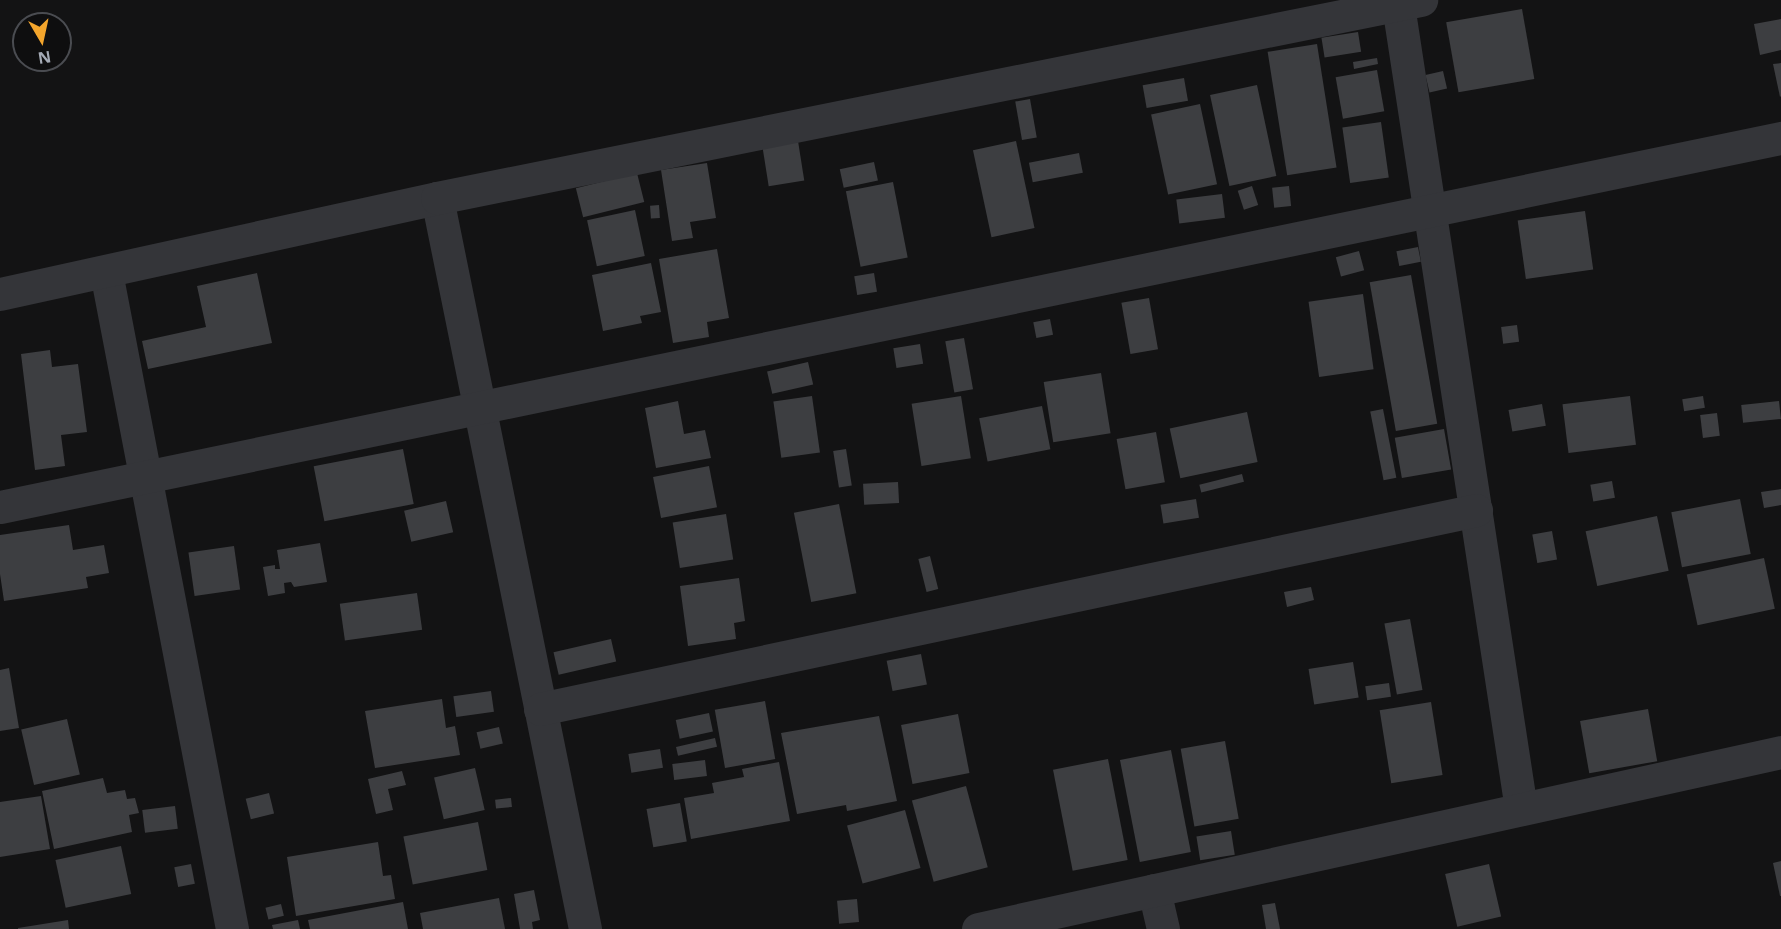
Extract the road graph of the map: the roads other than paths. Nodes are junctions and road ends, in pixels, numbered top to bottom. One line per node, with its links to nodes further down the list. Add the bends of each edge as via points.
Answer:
1 (1410, 2): 3 (street); 4 (street)
2 (1781, 138): 4 (street)
3 (437, 198): 5 (street); 7 (street)
4 (1430, 213): 7 (street); 10 (street)
5 (106, 272): 6 (street); 8 (street)
6 (0, 294)
7 (480, 408): 8 (street); 11 (street)
8 (146, 477): 9 (street); 15 (street)
9 (0, 507)
10 (1476, 510): 11 (street); 13 (street)
11 (540, 709): 16 (street)
12 (1781, 752): 13 (street)
13 (1521, 809): 14 (street)
14 (1154, 890): 17 (street); 18 (street)
15 (232, 929)
16 (585, 929)
17 (978, 929)
18 (1162, 929)

